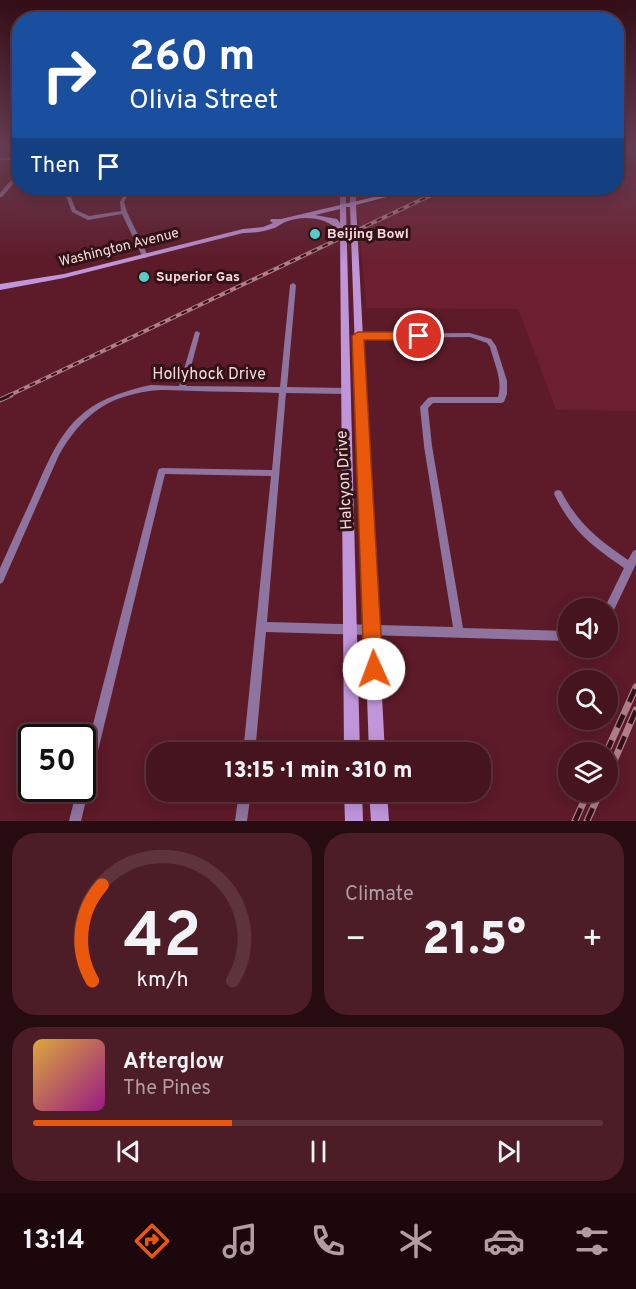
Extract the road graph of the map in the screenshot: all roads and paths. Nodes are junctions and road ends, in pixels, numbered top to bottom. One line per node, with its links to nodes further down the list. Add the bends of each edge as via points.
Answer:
1 (68, 195): 8 (street, via 74,211 88,218)
2 (126, 195): 8 (street, via 122,202)
3 (342, 195): 7 (street)
4 (353, 195): 6 (street)
5 (391, 195): 6 (main road, Washington Avenue)
6 (353, 205): 7 (main road, Washington Avenue); 15 (main road, Halcyon Drive)
7 (343, 207): 9 (main road, Washington Avenue); 10 (main road, Halcyon Drive)
8 (124, 212): 11 (street)
9 (308, 215): 10 (main road, via 334,221); 11 (main road, Washington Avenue)
10 (343, 230): 18 (main road, Halcyon Drive)
11 (145, 256): 13 (main road, Washington Avenue)
12 (293, 285): 17 (street)
13 (0, 287)
14 (197, 333): 16 (street)
15 (358, 336): 27 (main road, Halcyon Drive); 28 (street, via 454,333 478,336 493,346 504,386 501,400 431,400 424,407)
16 (183, 388): 17 (street, Hollyhock Drive); 23 (street, Hollyhock Drive, via 151,388 120,395 94,408 73,427 55,454)
17 (282, 390): 18 (street, Hollyhock Drive); 19 (street)
18 (346, 391): 26 (main road, Halcyon Drive)
19 (274, 473): 25 (street); 36 (street, via 162,471)
20 (558, 494): 22 (street, via 569,518)
21 (636, 554): 22 (street)
22 (628, 566): 24 (street)
23 (0, 579)
24 (614, 598)
25 (263, 627): 26 (street); 30 (street)
26 (350, 630): 27 (street); 31 (main road, Halcyon Drive)
27 (372, 630): 28 (street); 32 (main road, Halcyon Drive)
28 (459, 633): 29 (street)
29 (558, 636)
30 (250, 742)
31 (352, 742)
32 (377, 742)
33 (244, 802): 37 (street)
34 (353, 802): 38 (main road)
35 (379, 802): 39 (main road)
36 (75, 821)
37 (241, 821)
38 (354, 821)
39 (380, 821)

